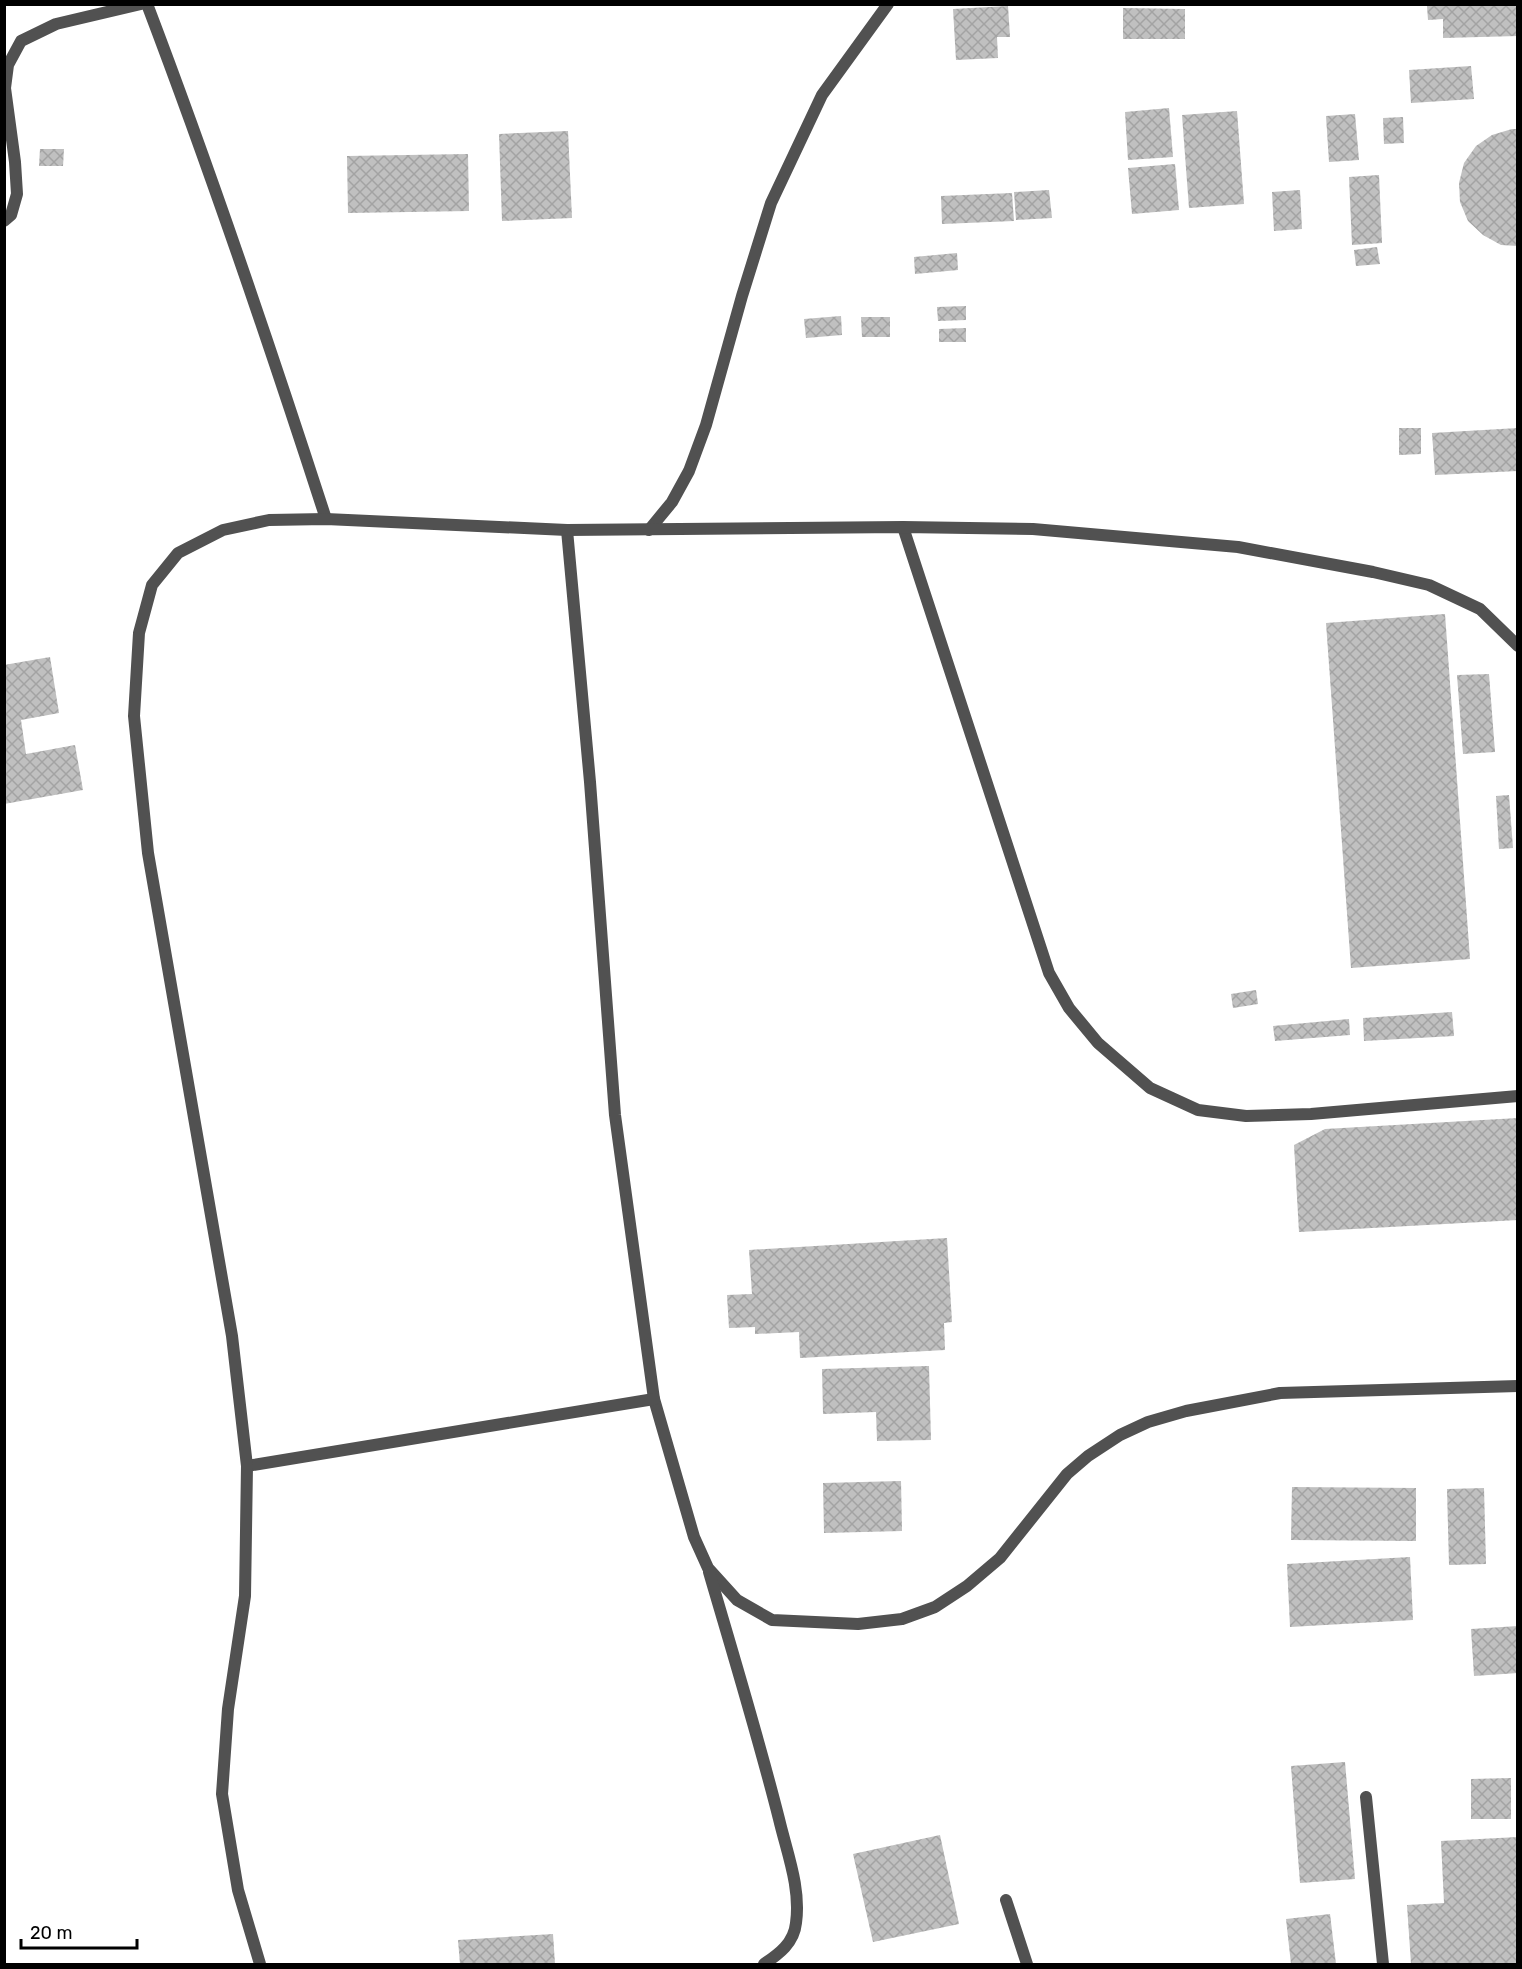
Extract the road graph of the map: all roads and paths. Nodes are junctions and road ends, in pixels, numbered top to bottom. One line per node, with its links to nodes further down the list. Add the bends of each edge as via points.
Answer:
1 (141, 4): 4 (lane, via 56,24 21,40 8,65 5,88 17,194 11,215)
2 (147, 4): 5 (lane, via 262,321)
3 (888, 4): 8 (lane, via 822,95 771,203 689,471 672,502)
4 (4, 221)
5 (326, 519): 7 (lane); 13 (lane, via 269,520 223,530 178,553 152,585 139,633 134,716 148,853 232,1336)
6 (903, 527): 8 (lane); 9 (lane, via 1033,529 1238,547 1373,572 1429,585 1480,609); 10 (lane, via 1049,973 1069,1008 1098,1043 1150,1088 1198,1110 1246,1116 1311,1114)
7 (567, 530): 8 (lane); 12 (lane, via 615,1115)
8 (649, 531)
9 (1518, 645)
10 (1518, 1096)
11 (1518, 1386): 14 (lane, via 1280,1393 1148,1422 1096,1450 1067,1474 1000,1558 967,1586 935,1607 902,1619 858,1624 772,1620 737,1600)
12 (654, 1399): 13 (lane); 14 (lane, via 694,1537)
13 (248, 1466): 17 (lane, via 245,1596 228,1708 222,1794 238,1890)
14 (708, 1568): 18 (lane, via 797,1889 794,1933 779,1954)
15 (1366, 1797): 20 (lane)
16 (1006, 1900): 19 (lane)
17 (260, 1965)
18 (764, 1965)
19 (1027, 1965)
20 (1383, 1965)

